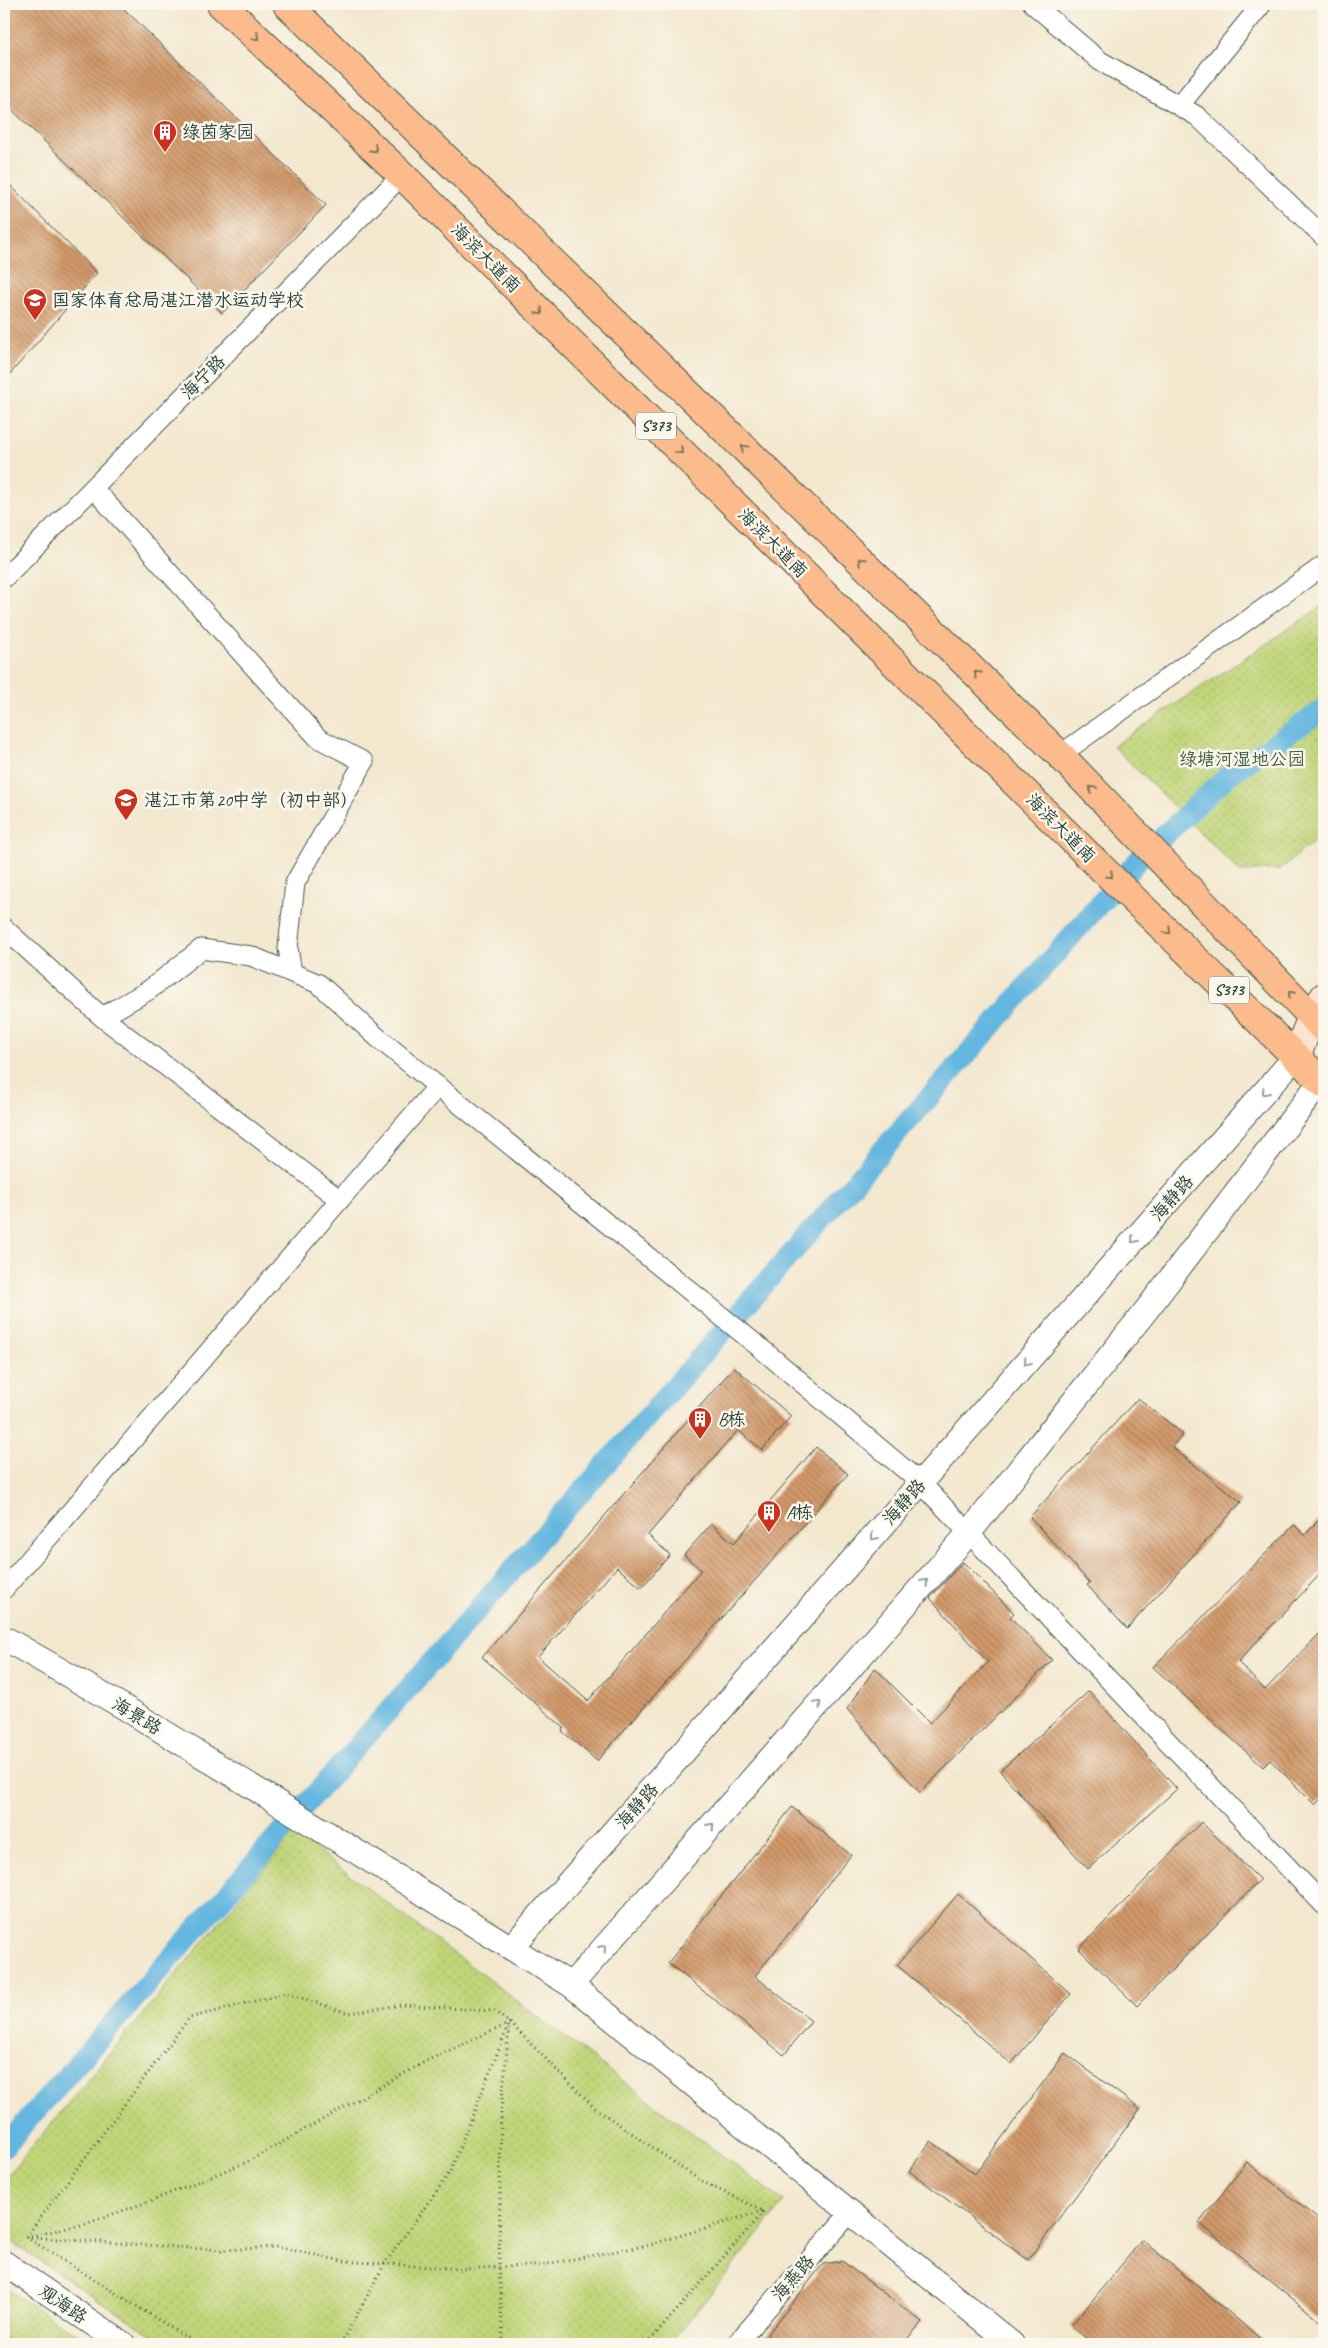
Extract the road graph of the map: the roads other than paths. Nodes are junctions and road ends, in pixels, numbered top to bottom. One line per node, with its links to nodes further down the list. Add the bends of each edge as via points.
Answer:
1 (221, 4): 6 (main road, 海滨大道南 / S373, one-way to 6)
2 (287, 4): 11 (main road, S373, one-way to 2)
3 (1033, 4): 5 (street, via 1100,61)
4 (1262, 4): 5 (street)
5 (1179, 106): 7 (street, via 1196,116)
6 (402, 175): 8 (street, 海宁路); 16 (main road, 海滨大道南 / S373, one-way to 16, via 1086,853)
7 (1324, 237)
8 (94, 488): 10 (street, 海宁路); 13 (street, via 318,738 364,762 295,883 288,948)
9 (1324, 565): 11 (street)
10 (4, 578)
11 (1060, 755): 14 (main road, S373, one-way to 11)
12 (4, 928): 15 (street)
13 (292, 973): 15 (street, via 251,956 201,949 149,990); 18 (street, via 319,984 378,1038)
14 (1320, 1014): 16 (main road)
15 (102, 1017): 19 (street)
16 (1297, 1055): 17 (main road, 海滨大道南 / S373); 20 (street, 海静路, one-way to 20)
17 (1323, 1080): 21 (street)
18 (438, 1086): 19 (street); 20 (street)
19 (340, 1200): 22 (street)
20 (921, 1483): 21 (street); 25 (street, 海静路, one-way to 25)
21 (969, 1533): 24 (street); 26 (street, one-way to 21)
22 (4, 1589)
23 (4, 1638): 25 (street, 海景路, via 122,1706)
24 (1324, 1905)
25 (511, 1948): 26 (street, 海景路)
26 (571, 1985): 27 (street, 海景路)
27 (850, 2213): 30 (street, 海燕路); 31 (street, 海景路)
28 (4, 2263): 29 (street, 观海路)
29 (123, 2344)
30 (736, 2344)
31 (1012, 2344)

